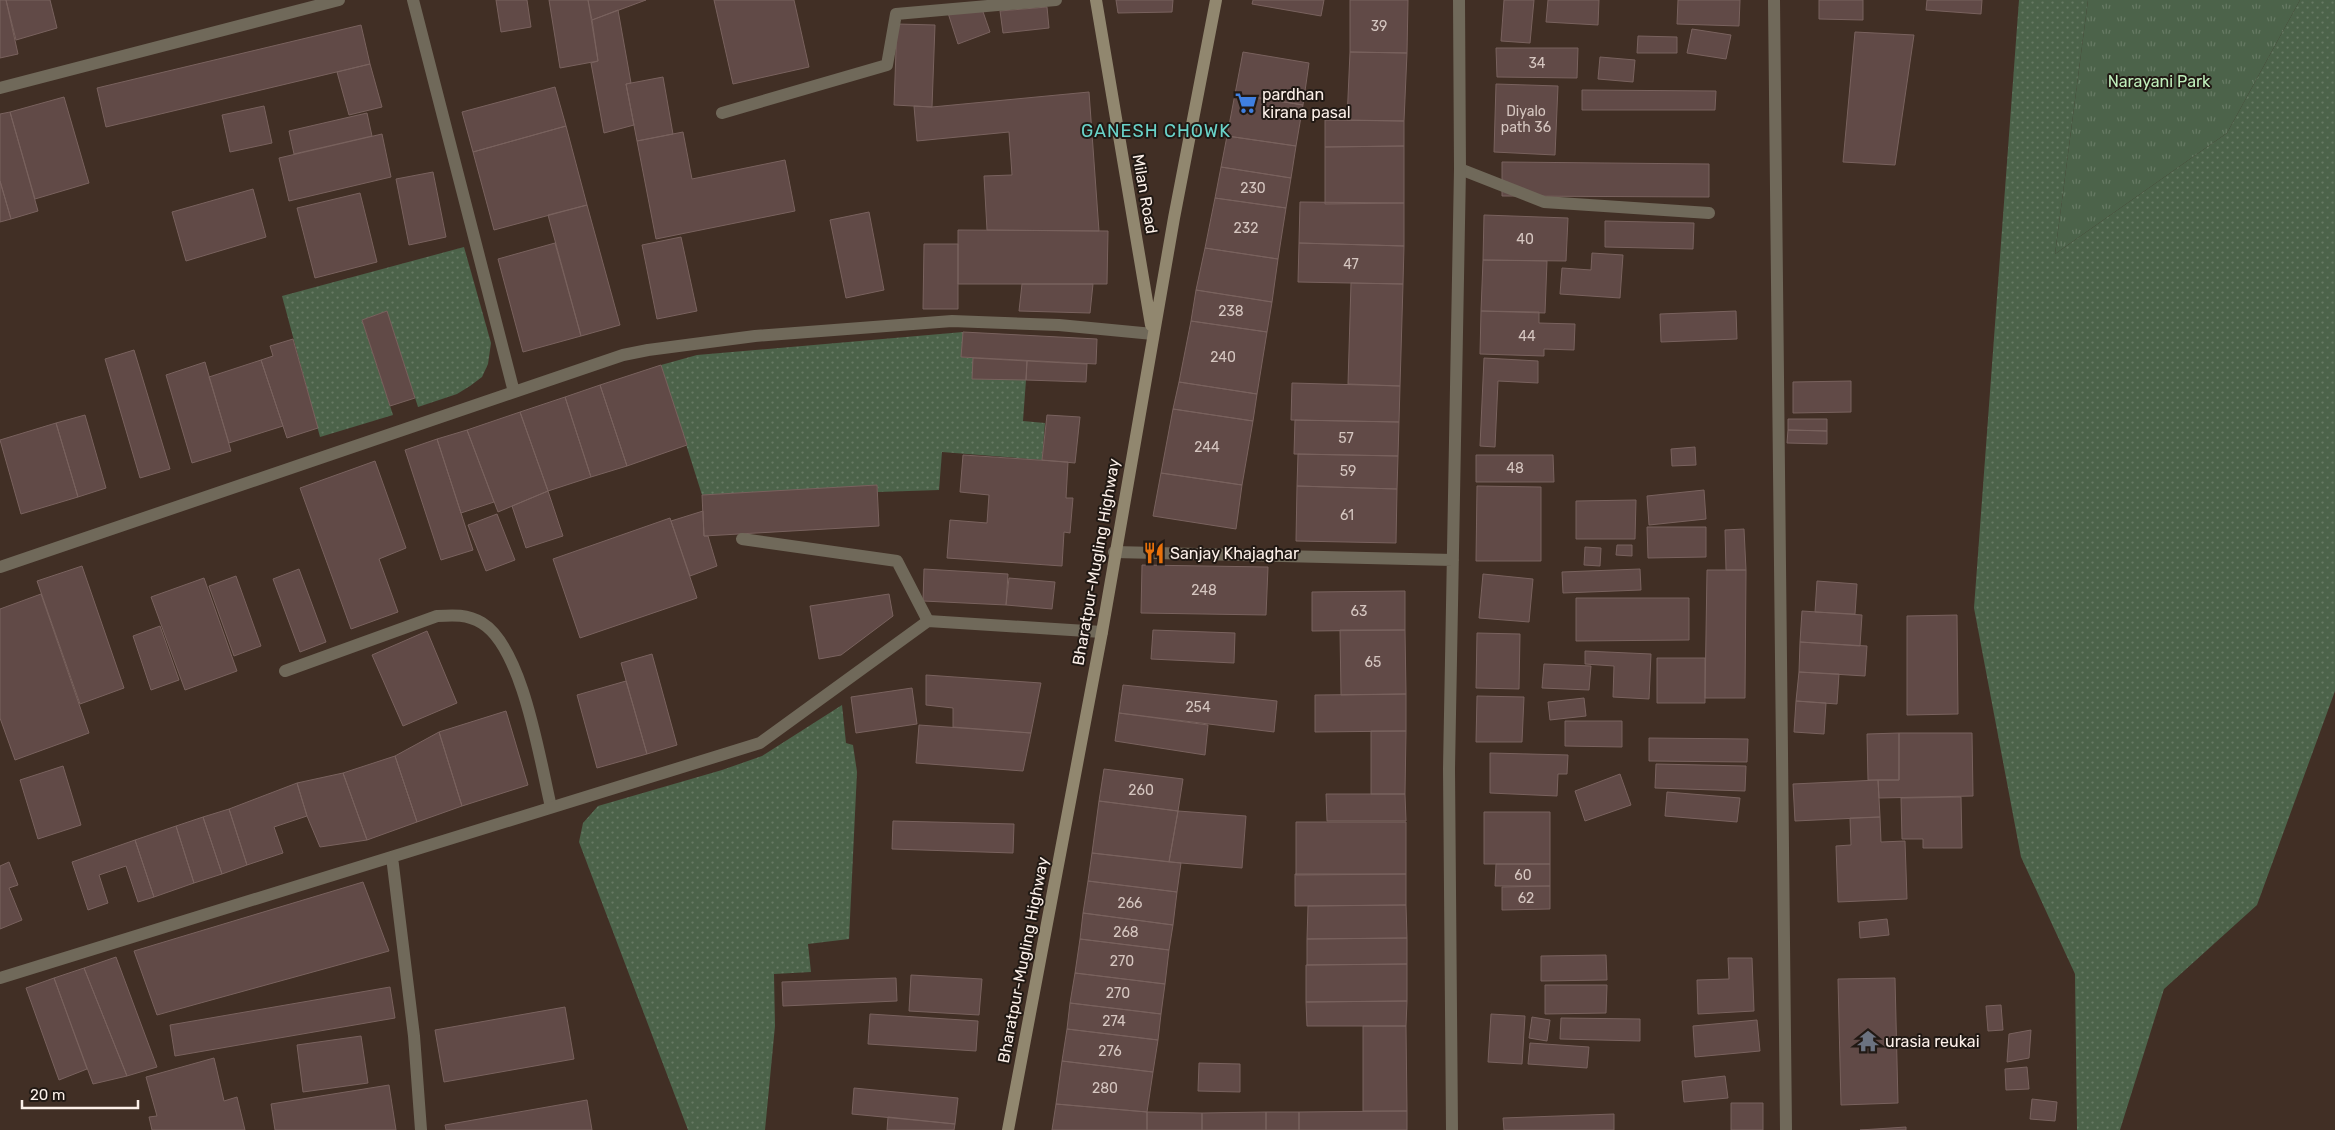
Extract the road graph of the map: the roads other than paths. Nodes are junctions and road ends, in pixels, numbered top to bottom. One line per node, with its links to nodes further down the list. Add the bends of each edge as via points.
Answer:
1 (339, 0): 8 (street)
2 (413, 0): 13 (street)
3 (1056, 0): 9 (street, via 896,14 887,65)
4 (1096, 0): 12 (main road, Milan Road)
5 (1216, 0): 12 (main road, Bharatpur-Mugling Highway)
6 (1459, 0): 10 (street)
7 (1774, 0): 27 (street)
8 (0, 88)
9 (722, 113)
10 (1460, 170): 11 (street, via 1544,202); 16 (street)
11 (1709, 213)
12 (1153, 334): 13 (street, via 1059,325 952,321 755,336 623,355); 15 (main road, Bharatpur-Mugling Highway)
13 (514, 392): 17 (street)
14 (742, 539): 18 (street, via 897,561)
15 (1114, 552): 16 (street); 19 (main road, Bharatpur-Mugling Highway)
16 (1452, 560): 26 (street, via 1449,769)
17 (0, 567)
18 (928, 621): 19 (street); 21 (street, via 760,743)
19 (1102, 632): 25 (main road, Bharatpur-Mugling Highway)
20 (285, 671): 21 (street, via 437,616 460,614 482,623 503,646 520,679)
21 (551, 808): 22 (street)
22 (392, 857): 23 (street); 24 (street, via 414,1036)
23 (0, 978)
24 (421, 1130)
25 (1008, 1130)
26 (1452, 1130)
27 (1786, 1130)

